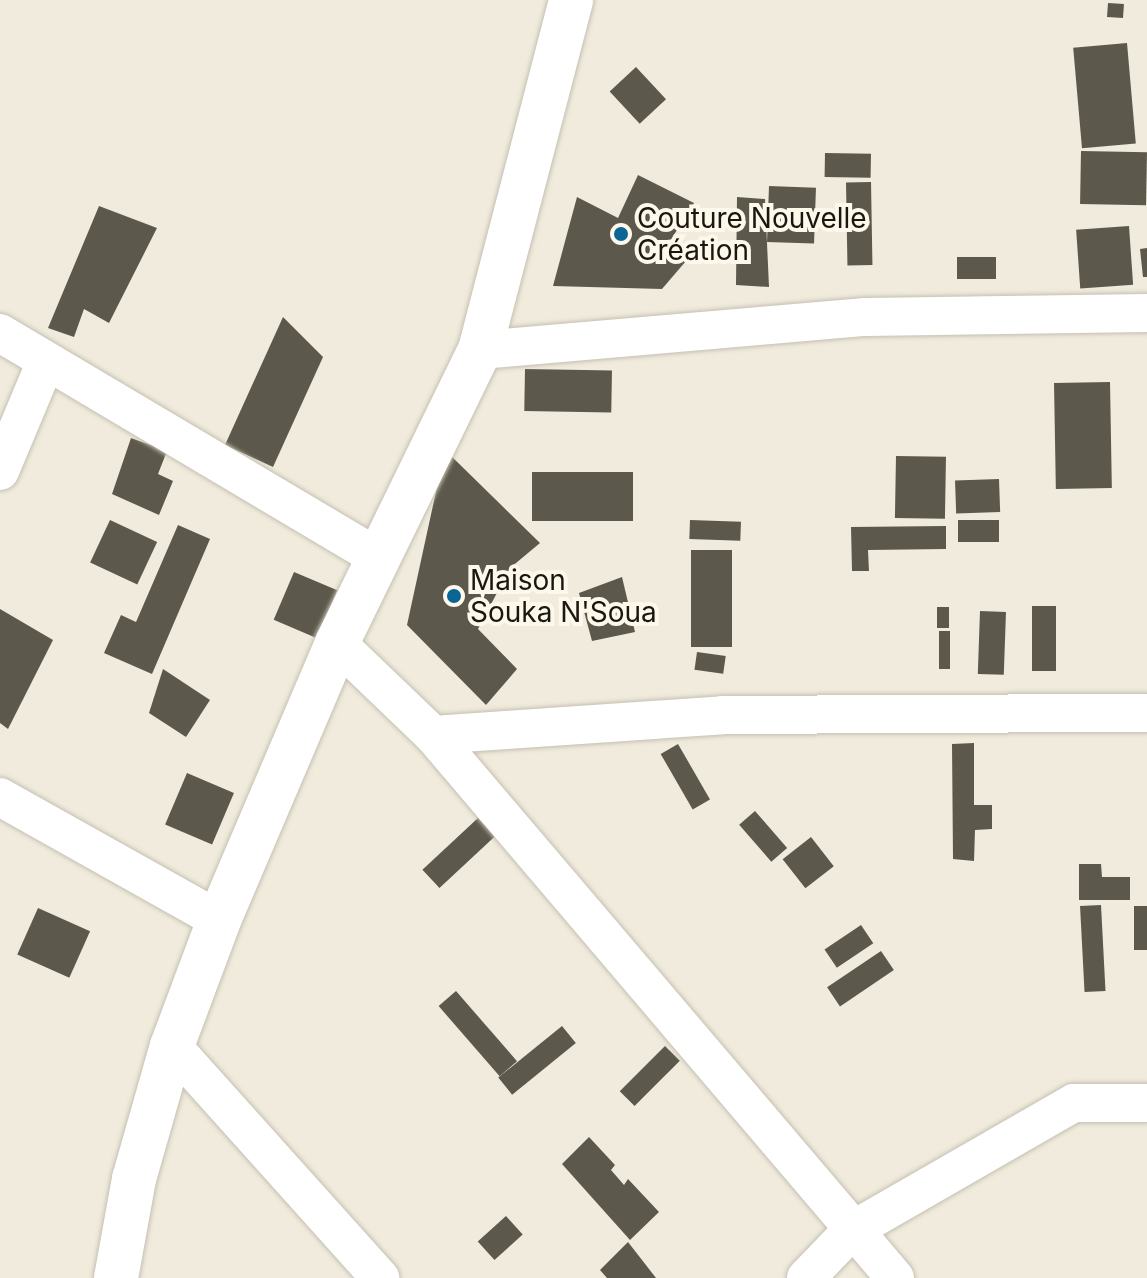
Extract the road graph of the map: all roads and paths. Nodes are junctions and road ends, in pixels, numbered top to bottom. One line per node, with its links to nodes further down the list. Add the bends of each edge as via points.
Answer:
1 (571, 0): 4 (street)
2 (1147, 313): 4 (street, via 866,317)
3 (0, 333): 5 (street)
4 (480, 350): 7 (street)
5 (46, 361): 6 (street); 7 (street)
6 (0, 471)
7 (378, 557): 8 (street)
8 (337, 643): 10 (street); 12 (street)
9 (1147, 713): 10 (street, via 723,715)
10 (433, 735): 15 (street)
11 (0, 797): 12 (street)
12 (219, 920): 13 (street)
13 (172, 1046): 16 (street, via 134,1179); 17 (street)
14 (1147, 1103): 15 (street, via 1074,1103)
15 (851, 1231): 18 (street); 19 (street)
16 (116, 1278)
17 (380, 1278)
18 (806, 1278)
19 (895, 1278)

